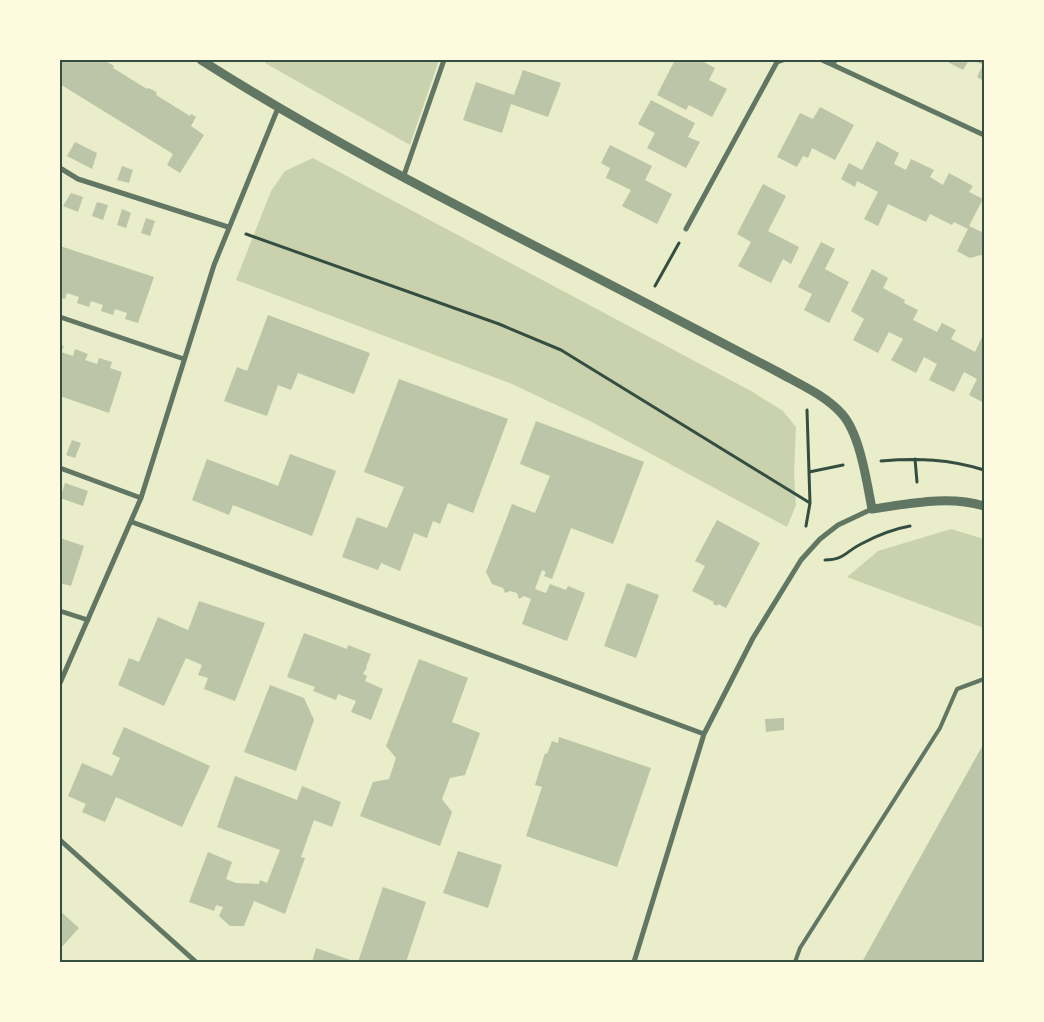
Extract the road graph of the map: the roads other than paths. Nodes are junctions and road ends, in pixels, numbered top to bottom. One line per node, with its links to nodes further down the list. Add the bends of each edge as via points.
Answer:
1 (201, 60): 6 (street)
2 (444, 60): 9 (street)
3 (783, 60): 11 (street, via 776,62)
4 (822, 60): 5 (street)
5 (834, 62): 7 (street)
6 (278, 108): 9 (street); 10 (street)
7 (984, 136)
8 (60, 168): 10 (street, via 78,179)
9 (403, 178): 17 (street, via 830,402 852,429)
10 (228, 228): 13 (street)
11 (686, 229)
12 (60, 317): 13 (street)
13 (184, 360): 15 (street)
14 (60, 468): 15 (street)
15 (141, 498): 18 (street)
16 (984, 506): 17 (street, via 968,501 919,502)
17 (872, 509): 23 (street, via 838,525 801,560 753,638)
18 (132, 522): 20 (street); 23 (street)
19 (60, 610): 20 (street)
20 (88, 620): 22 (street)
21 (984, 679): 27 (lane, via 957,689 940,728 800,948)
22 (60, 682)
23 (704, 734): 26 (street)
24 (60, 840): 25 (street)
25 (196, 962)
26 (634, 962)
27 (795, 962)

